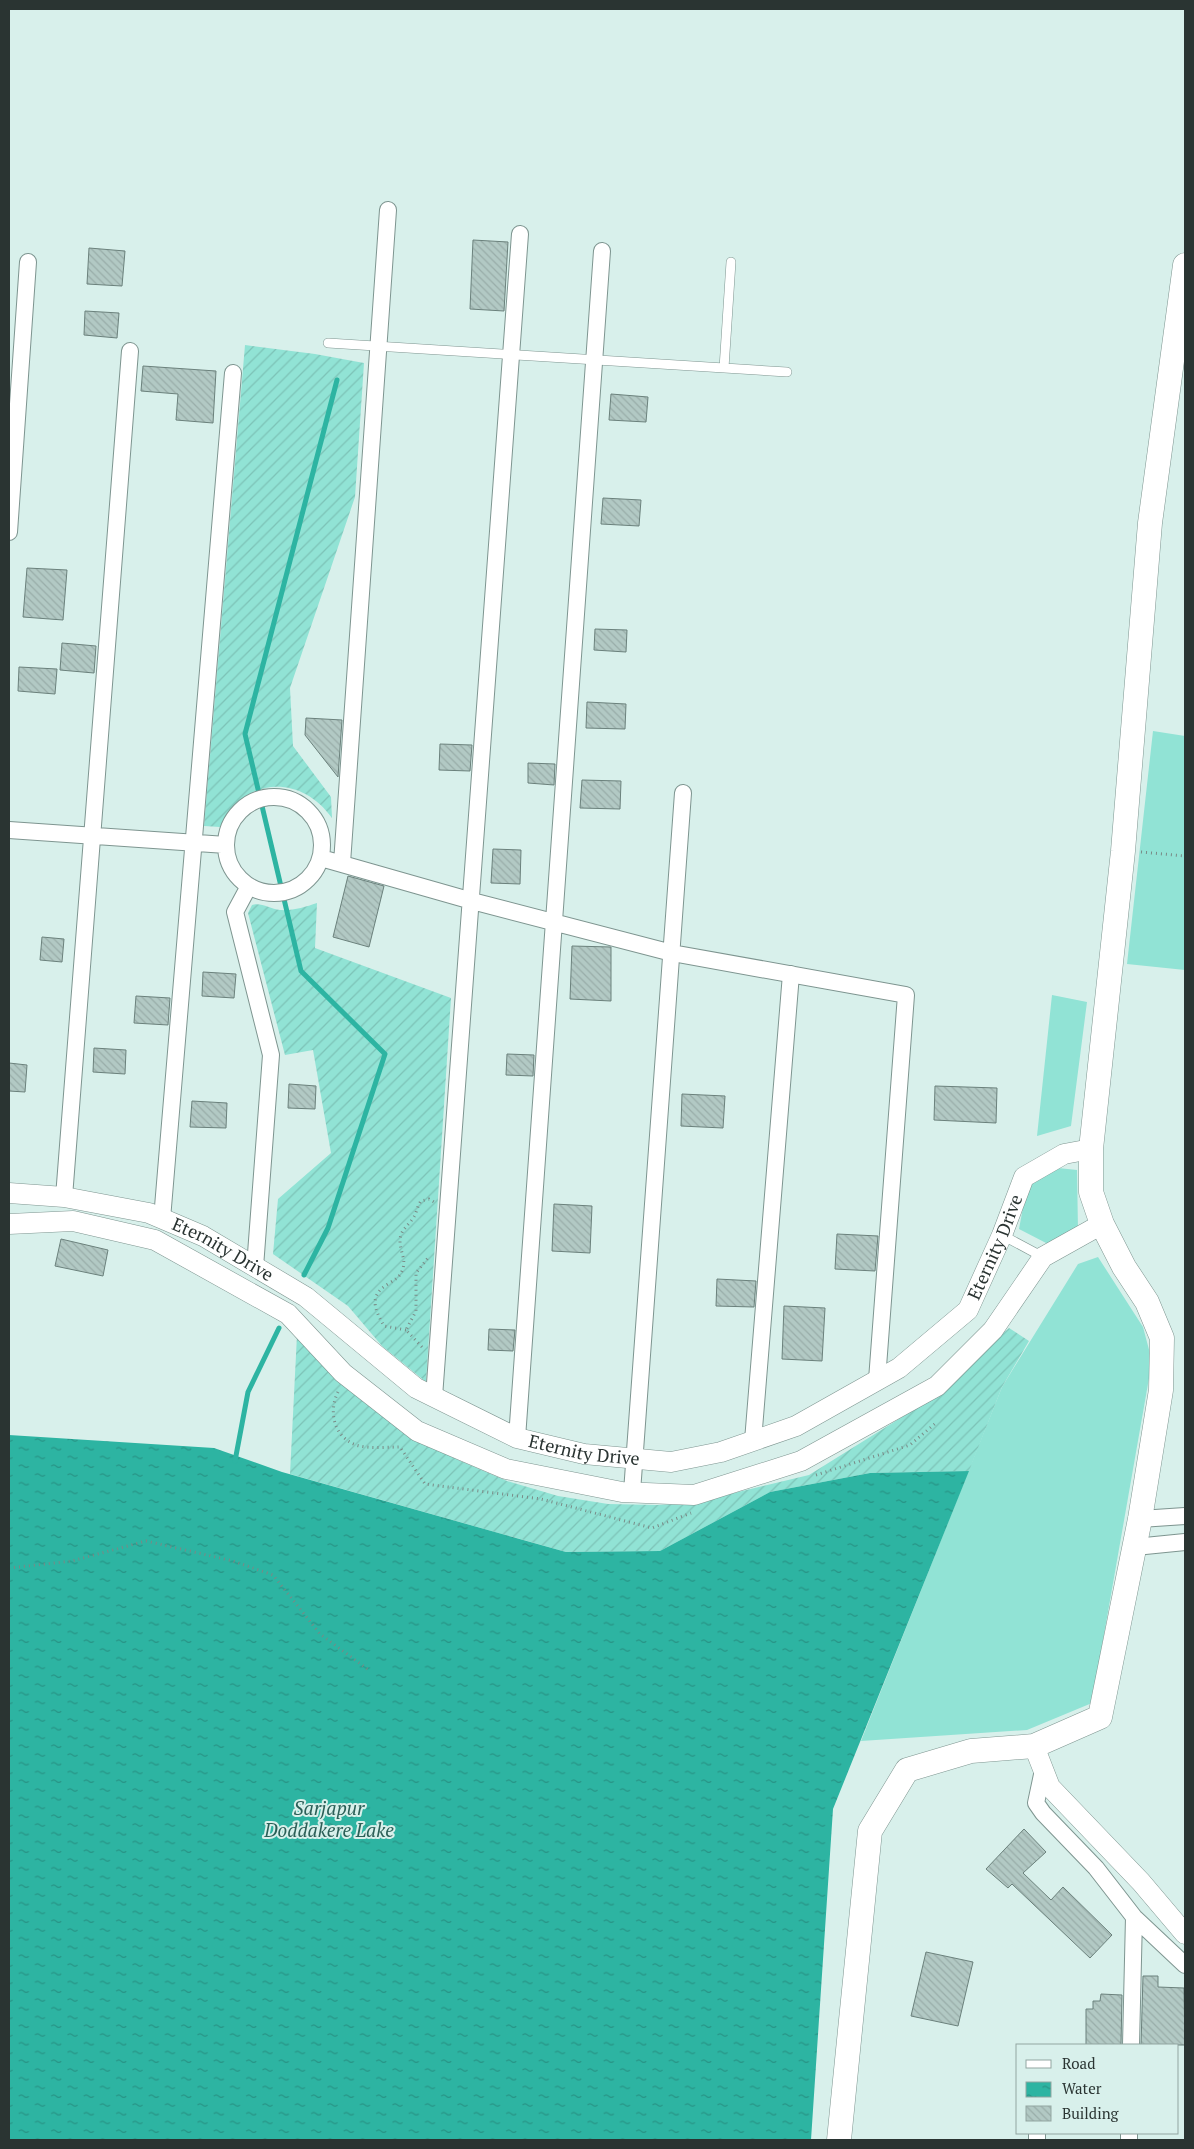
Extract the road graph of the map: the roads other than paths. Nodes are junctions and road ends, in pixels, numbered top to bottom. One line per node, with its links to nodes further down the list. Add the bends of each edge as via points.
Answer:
1 (388, 210): 8 (street)
2 (520, 234): 10 (street)
3 (602, 251): 11 (street)
4 (28, 262): 15 (street)
5 (731, 262): 12 (lane)
6 (1185, 265): 28 (main road, via 1150,523 1122,850)
7 (328, 343): 8 (lane)
8 (378, 346): 10 (lane); 22 (street)
9 (130, 351): 18 (street)
10 (511, 354): 11 (lane); 24 (street)
11 (594, 360): 12 (lane); 25 (street)
12 (724, 368): 13 (lane)
13 (787, 372)
14 (233, 373): 19 (street)
15 (9, 532)
16 (683, 793): 26 (street)
17 (9, 830): 18 (street)
18 (92, 836): 19 (street); 30 (street)
19 (194, 843): 20 (street); 31 (street)
20 (226, 845): 21 (street, via 228,829 240,810 260,799 282,797 303,806 318,823 323,844); 23 (street, via 234,872)
21 (321, 858): 22 (street); 23 (street, via 312,875 297,888 277,893)
22 (342, 863): 24 (street)
23 (249, 886): 36 (street, via 235,912 271,1056)
24 (472, 901): 25 (street); 38 (street)
25 (556, 923): 26 (street); 39 (street)
26 (672, 953): 27 (street); 41 (street)
27 (791, 974): 37 (street, via 906,995); 40 (street)
28 (1091, 1149): 33 (main road, via 1091,1192); 34 (street, Eternity Drive, via 1064,1154 1024,1177)
29 (9, 1194): 30 (street, Eternity Drive)
30 (64, 1197): 31 (street, Eternity Drive)
31 (162, 1218): 36 (street, Eternity Drive, via 203,1236)
32 (9, 1224): 42 (street, Eternity Drive, via 73,1221 155,1240 288,1314 343,1374 417,1430 506,1470)
33 (1102, 1224): 35 (street, Eternity Drive); 44 (main road, via 1124,1268 1147,1302 1162,1338 1161,1390)
34 (1002, 1235): 35 (lane); 37 (street, Eternity Drive, via 968,1310 899,1368)
35 (1044, 1257): 42 (street, Eternity Drive, via 993,1330 937,1386 801,1461 694,1495)
36 (256, 1267): 38 (street, Eternity Drive, via 306,1297 416,1388)
37 (877, 1380): 40 (street, Eternity Drive, via 796,1426)
38 (434, 1397): 39 (street, Eternity Drive)
39 (517, 1438): 41 (street, Eternity Drive, via 584,1454)
40 (753, 1441): 41 (street, Eternity Drive, via 721,1452 671,1462)
41 (634, 1459): 42 (street)
42 (632, 1492)
43 (1185, 1516): 44 (street)
44 (1140, 1519): 46 (main road)
45 (1185, 1542): 46 (street)
46 (1135, 1547): 47 (main road, via 1100,1717)
47 (1034, 1746): 48 (street); 53 (main road, via 972,1751 907,1770 870,1831)
48 (1043, 1770): 49 (street, via 1036,1803 1096,1868); 50 (street, via 1050,1787 1141,1882)
49 (1134, 1917): 51 (street); 52 (street)
50 (1185, 1934)
51 (1185, 1964)
52 (1131, 2044)
53 (839, 2140)

